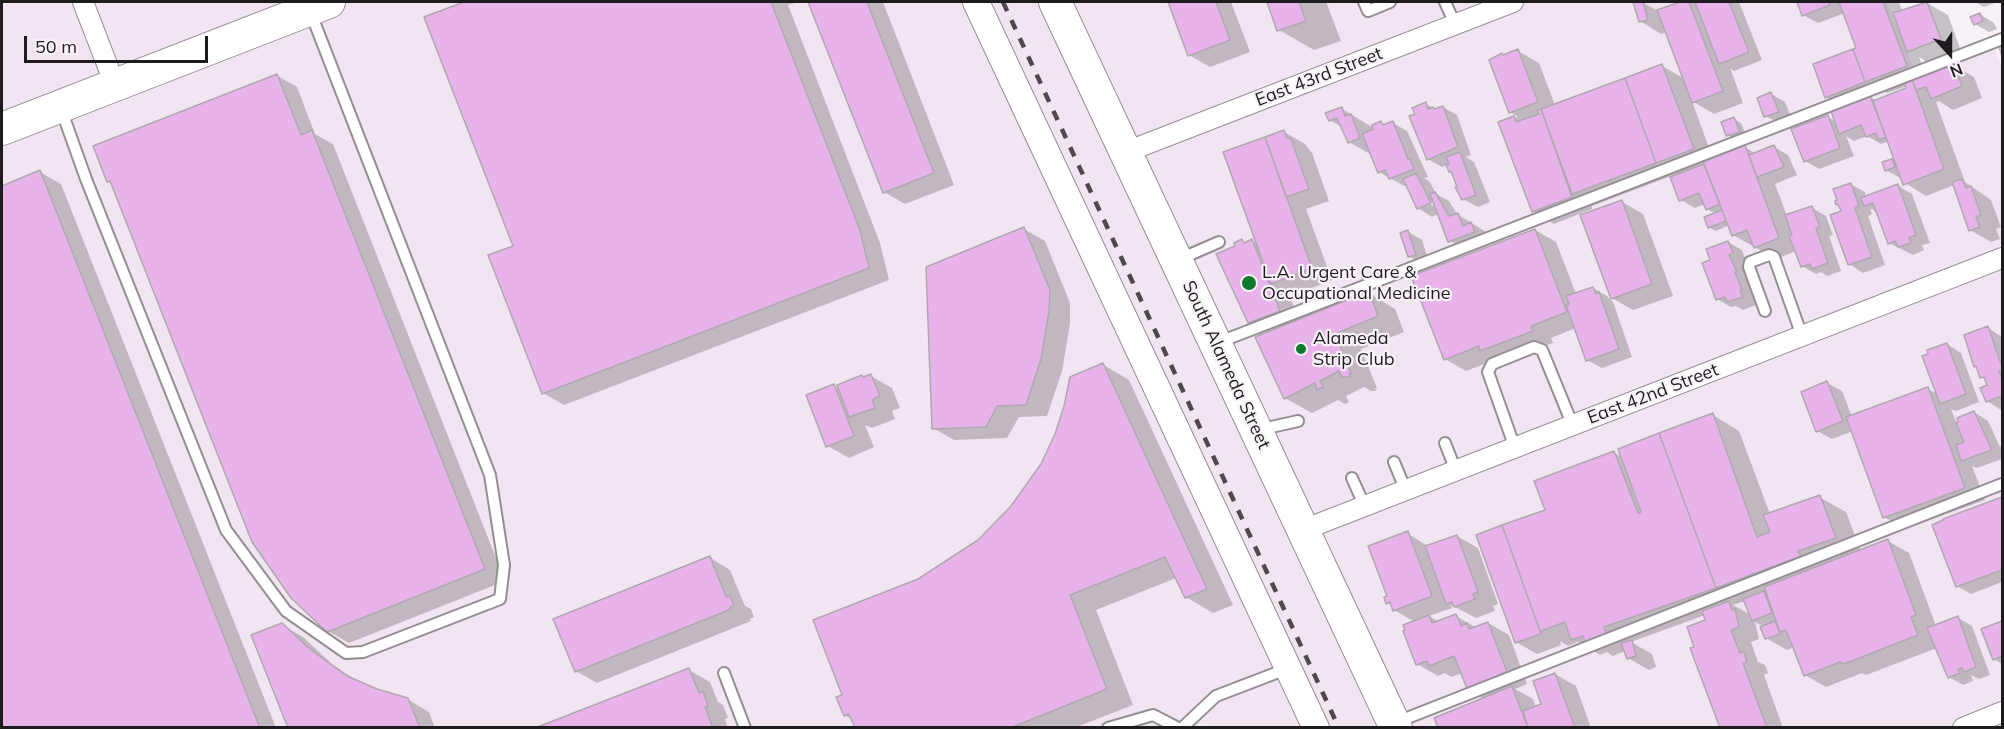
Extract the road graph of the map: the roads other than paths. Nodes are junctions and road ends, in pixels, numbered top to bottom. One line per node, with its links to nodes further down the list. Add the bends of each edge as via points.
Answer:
1 (83, 2): 11 (street)
2 (976, 2): 33 (street)
3 (1055, 2): 14 (main road, South Alameda Street)
4 (1364, 2): 5 (lane, via 1368,11)
5 (1390, 2)
6 (1445, 2): 9 (lane)
7 (1513, 2): 9 (street, East 43rd Street)
8 (319, 5): 11 (main road); 12 (lane, via 490,475 504,565 500,599 363,652 346,653 286,611 226,530)
9 (1455, 24): 14 (street, East 43rd Street)
10 (2002, 39): 20 (lane)
11 (115, 85): 12 (main road)
12 (60, 106): 13 (main road)
13 (2, 129)
14 (1126, 152): 17 (main road, South Alameda Street)
15 (1220, 242): 17 (lane)
16 (2002, 258): 19 (street, East 42nd Street)
17 (1177, 260): 20 (main road, South Alameda Street)
18 (1765, 311): 19 (lane, via 1749,267 1750,262 1769,255 1774,257)
19 (1802, 336): 22 (street, East 42nd Street)
20 (1216, 343): 23 (main road, South Alameda Street)
21 (1298, 421): 23 (lane)
22 (1573, 426): 25 (street, East 42nd Street); 25 (lane, via 1542,350 1534,347 1492,364 1488,372)
23 (1256, 430): 32 (main road, South Alameda Street)
24 (1445, 443): 27 (lane)
25 (1515, 448): 27 (street, East 42nd Street)
26 (1394, 462): 30 (lane)
27 (1456, 471): 30 (street, East 42nd Street)
28 (1352, 478): 31 (lane)
29 (2002, 484): 36 (lane)
30 (1406, 491): 31 (street, East 42nd Street)
31 (1365, 507): 32 (street, East 42nd Street)
32 (1304, 530): 36 (main road, South Alameda Street)
33 (1289, 668): 40 (lane, via 1216,696); 41 (street)
34 (724, 673): 37 (lane)
35 (2002, 712): 42 (street)
36 (1395, 725)
37 (745, 728)
38 (1108, 728): 39 (lane, via 1153,715)
39 (1178, 728)
40 (1182, 728)
41 (1316, 728)
42 (1963, 728)

